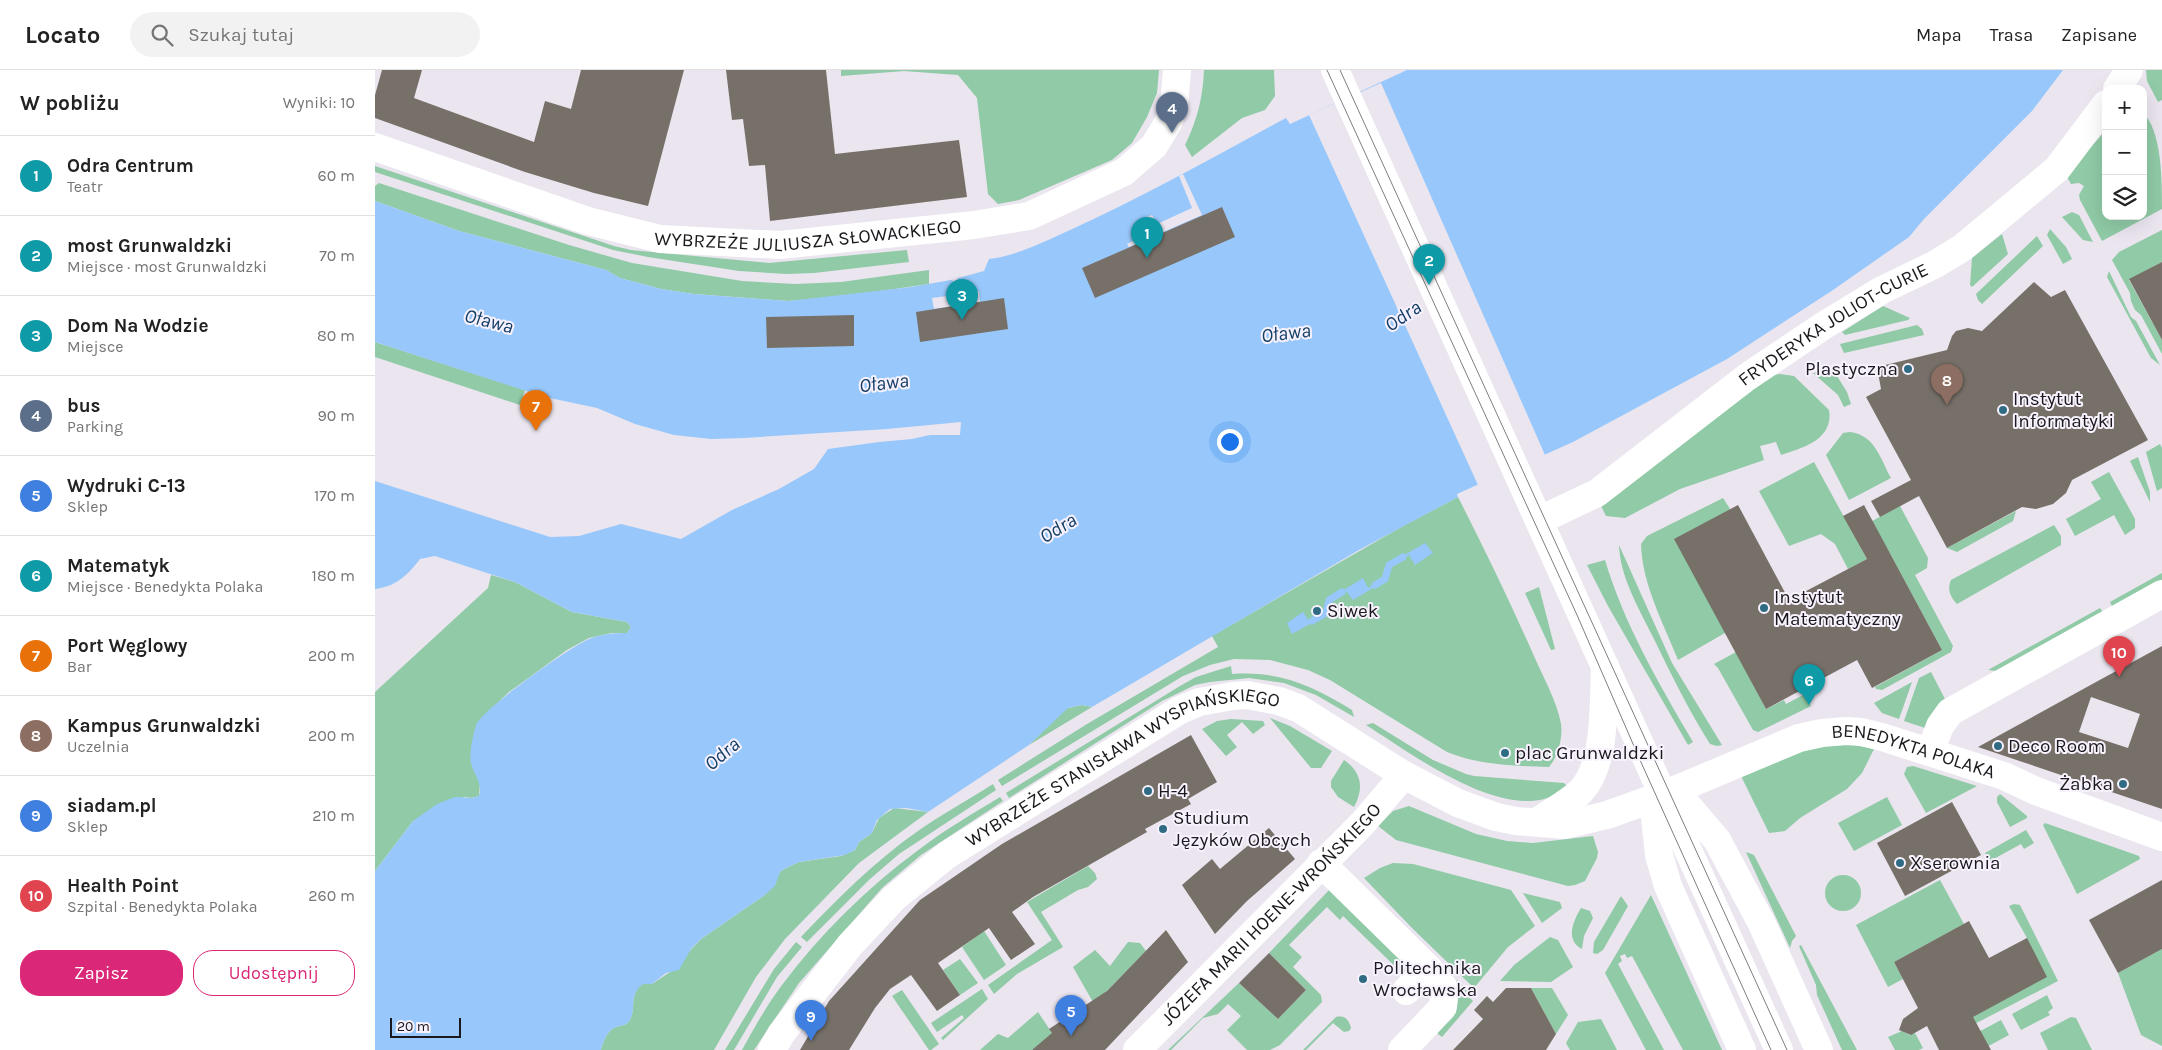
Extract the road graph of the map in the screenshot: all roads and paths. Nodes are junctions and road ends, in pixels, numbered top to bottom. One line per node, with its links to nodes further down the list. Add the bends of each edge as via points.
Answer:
1 (1177, 70): 6 (street, WYBRZEŻE JULIUSZA SŁOWACKIEGO, via 1174,105 1169,121 1154,146 1124,172 1029,216 975,225 790,244 660,239 588,221)
2 (1335, 70): 7 (street)
3 (2129, 70): 4 (street)
4 (2120, 85)
5 (2102, 109): 7 (street, FRYDERYKA JOLIOT-CURIE, via 2033,197 1934,265 1882,290 1747,377 1597,492)
6 (375, 147)
7 (1540, 520): 9 (street)
8 (2162, 594): 10 (street, via 1950,712 1940,726)
9 (1605, 666): 12 (street); 13 (street, via 1600,751 1596,767 1582,790)
10 (1930, 752): 12 (street, BENEDYKTA POLAKA, via 1862,732 1822,733 1799,738); 14 (street, BENEDYKTA POLAKA, via 2004,776)
11 (1404, 775): 13 (street, WYBRZEŻE STANISŁAWA WYSPIAŃSKIEGO, via 1475,810 1516,821); 15 (street, JÓZEFA MARII HOENE-WROŃSKIEGO, via 1362,824); 18 (street, WYBRZEŻE STANISŁAWA WYSPIAŃSKIEGO, via 1327,725 1279,701 1247,695 1233,696 1199,702 1180,710 947,855 895,898 850,945)
12 (1663, 795): 13 (street, WYBRZEŻE STANISŁAWA WYSPIAŃSKIEGO, via 1582,822 1565,825); 21 (street, via 1655,818 1661,864); 22 (street); 23 (street, via 1688,806 1717,840 1761,922)
13 (1537, 822)
14 (2162, 837)
15 (1321, 863): 16 (street); 19 (street, JÓZEFA MARII HOENE-WROŃSKIEGO)
16 (1428, 968): 17 (street); 20 (street, via 1445,989 1445,1001)
17 (1406, 991)
18 (772, 1050)
19 (1137, 1050)
20 (1402, 1050)
21 (1742, 1050)
22 (1779, 1050)
23 (1819, 1050)

